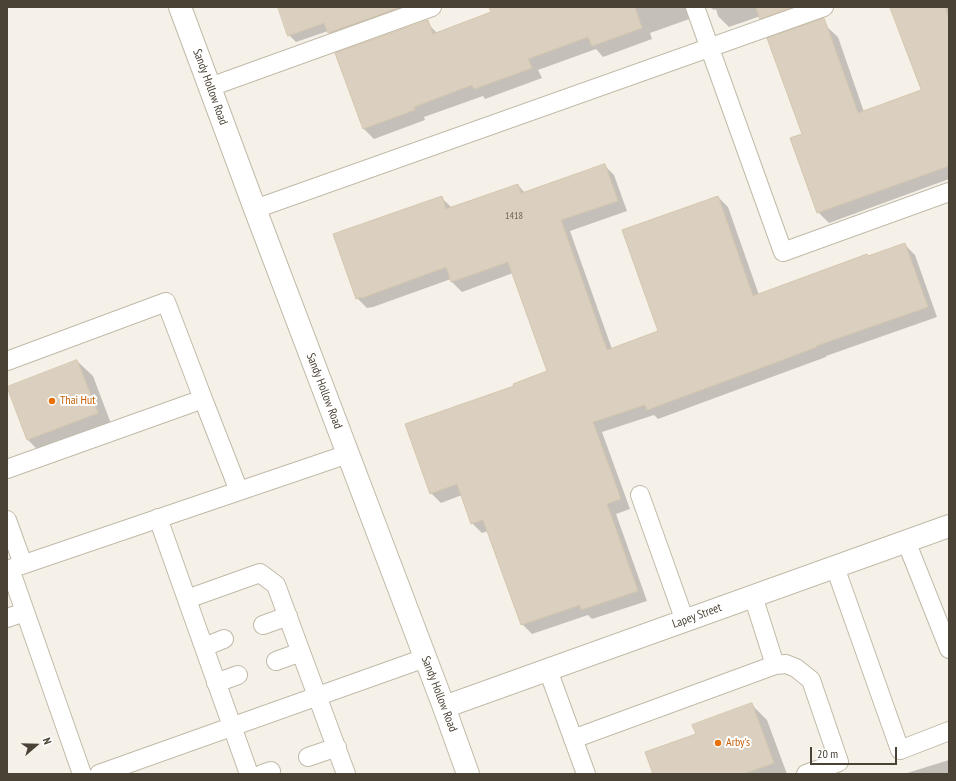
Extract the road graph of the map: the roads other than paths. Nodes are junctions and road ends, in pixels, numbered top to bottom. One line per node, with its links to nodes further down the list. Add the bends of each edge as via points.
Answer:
1 (180, 7): 6 (street, Sandy Hollow Road)
2 (432, 7): 6 (lane)
3 (695, 7): 5 (lane)
4 (824, 7): 5 (lane)
5 (709, 48): 7 (lane, via 783,252); 8 (lane)
6 (210, 87): 8 (street, Sandy Hollow Road)
7 (949, 192)
8 (255, 209): 11 (street, Sandy Hollow Road)
9 (7, 361): 10 (lane, via 166,302)
10 (203, 399): 12 (lane); 13 (lane)
11 (348, 454): 13 (lane); 32 (street, Sandy Hollow Road)
12 (7, 469)
13 (239, 490): 15 (lane)
14 (640, 495): 26 (lane)
15 (158, 518): 20 (lane); 22 (lane)
16 (7, 520): 20 (lane)
17 (949, 526): 18 (street, Lapey Street)
18 (906, 541): 19 (street, Lapey Street); 30 (lane)
19 (835, 567): 21 (street, Lapey Street); 41 (lane, via 900,750)
20 (13, 568): 23 (lane)
21 (753, 596): 26 (street, Lapey Street); 34 (lane)
22 (187, 598): 24 (lane, via 260,573 276,585); 29 (lane)
23 (26, 612): 25 (lane); 45 (lane)
24 (288, 616): 27 (lane); 31 (lane)
25 (7, 618)
26 (685, 621): 35 (street, Lapey Street)
27 (263, 625)
28 (224, 639): 29 (lane)
29 (204, 647): 37 (lane)
30 (949, 649)
31 (301, 652): 33 (lane); 38 (lane)
32 (425, 658): 38 (lane); 39 (street, Sandy Hollow Road)
33 (276, 661)
34 (775, 665): 42 (lane); 51 (lane, via 786,664 796,668 811,680 839,762)
35 (548, 670): 39 (street, Lapey Street); 42 (lane)
36 (238, 675): 37 (lane)
37 (216, 683): 40 (lane)
38 (318, 696): 40 (lane); 43 (lane)
39 (444, 707): 49 (street, Sandy Hollow Road)
40 (232, 727): 46 (lane); 47 (lane)
41 (949, 731)
42 (573, 739): 50 (lane)
43 (336, 747): 44 (lane); 48 (lane)
44 (308, 757)
45 (82, 774)
46 (98, 774)
47 (249, 774)
48 (346, 774)
49 (468, 774)
50 (586, 774)
51 (806, 774)

